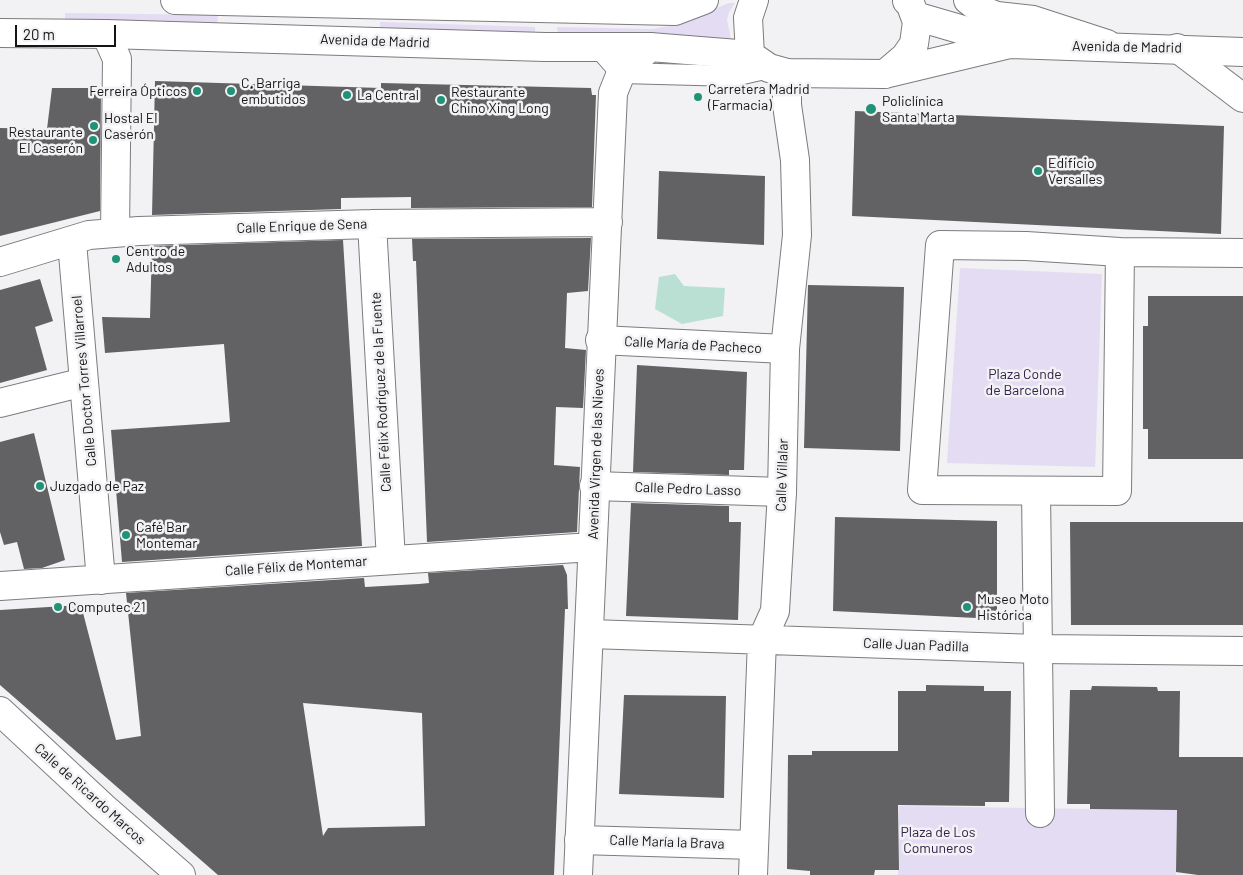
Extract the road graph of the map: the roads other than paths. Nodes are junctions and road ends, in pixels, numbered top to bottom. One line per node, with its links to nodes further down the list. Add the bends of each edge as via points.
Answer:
1 (175, 0): 5 (main road)
2 (704, 0): 5 (main road, via 675,11)
3 (754, 0): 15 (main road, Calle Villalar, via 748,18)
4 (968, 0): 12 (main road, via 997,16 1033,20)
5 (633, 5)
6 (910, 5): 9 (main road, Avenida de Madrid); 17 (main road, via 917,22 914,44 905,57)
7 (0, 33): 8 (main road, Avenida de Madrid)
8 (106, 34): 10 (main road, Avenida de Madrid); 21 (main road, via 117,59)
9 (1011, 44): 12 (main road, Avenida de Madrid); 17 (main road, Avenida de Madrid)
10 (598, 47): 11 (main road, Avenida de Madrid); 16 (lane)
11 (650, 47): 15 (main road, Avenida de Madrid); 16 (main road, Avenida Virgen de las Nieves)
12 (1121, 48): 13 (main road, Avenida de Madrid)
13 (1177, 48): 14 (main road, Avenida de Madrid); 18 (main road)
14 (1243, 52)
15 (769, 65): 16 (lane, via 734,76); 17 (main road, Avenida de Madrid); 27 (main road, Calle Villalar, via 787,105 795,160 796,236)
16 (621, 73): 19 (main road, Avenida Virgen de las Nieves, via 613,93)
17 (884, 74)
18 (1243, 98)
19 (608, 222): 20 (main road, Calle Enrique de Sena); 26 (main road, Avenida Virgen de las Nieves)
20 (372, 224): 21 (main road, Calle Enrique de Sena); 34 (main road, Calle Félix Rodríguez de la Fuente)
21 (115, 233): 22 (main road, Calle Enrique de Sena)
22 (72, 242): 25 (main road, Calle Enrique de Sena); 28 (main road, Calle Doctor Torres Villarroel)
23 (1120, 252): 24 (main road); 31 (main road, via 1116,491); 31 (main road, via 940,245 922,490)
24 (1243, 253)
25 (0, 262)
26 (600, 340): 27 (main road, Calle María de Pacheco); 30 (main road, Avenida Virgen de las Nieves)
27 (785, 349): 32 (main road, Calle Villalar)
28 (84, 382): 29 (main road); 35 (main road, Calle Doctor Torres Villarroel)
29 (0, 404)
30 (594, 486): 32 (main road, Calle Pedro Lasso); 33 (main road, Avenida Virgen de las Nieves)
31 (1036, 491): 39 (main road)
32 (782, 492): 38 (main road, Calle Villalar, via 775,611)
33 (592, 546): 34 (main road, Calle Félix de Montemar); 37 (main road, Avenida Virgen de las Nieves)
34 (391, 560): 35 (main road, Calle Félix de Montemar)
35 (101, 580): 36 (main road, Calle Félix de Montemar)
36 (0, 586)
37 (590, 634): 38 (main road, Calle Juan Padilla); 43 (main road, Avenida Virgen de las Nieves, via 585,684)
38 (762, 640): 39 (main road, Calle Juan Padilla); 44 (main road, Calle Villalar)
39 (1038, 648): 40 (main road, Calle Juan Padilla); 42 (main road)
40 (1243, 651)
41 (0, 711): 45 (main road, Calle de Ricardo Marcos, via 103,808)
42 (1040, 813)
43 (580, 840): 44 (main road, Calle María la Brava); 46 (main road, Avenida Virgen de las Nieves)
44 (754, 845): 47 (main road, Calle Villalar)
45 (181, 875)
46 (578, 875)
47 (752, 875)

